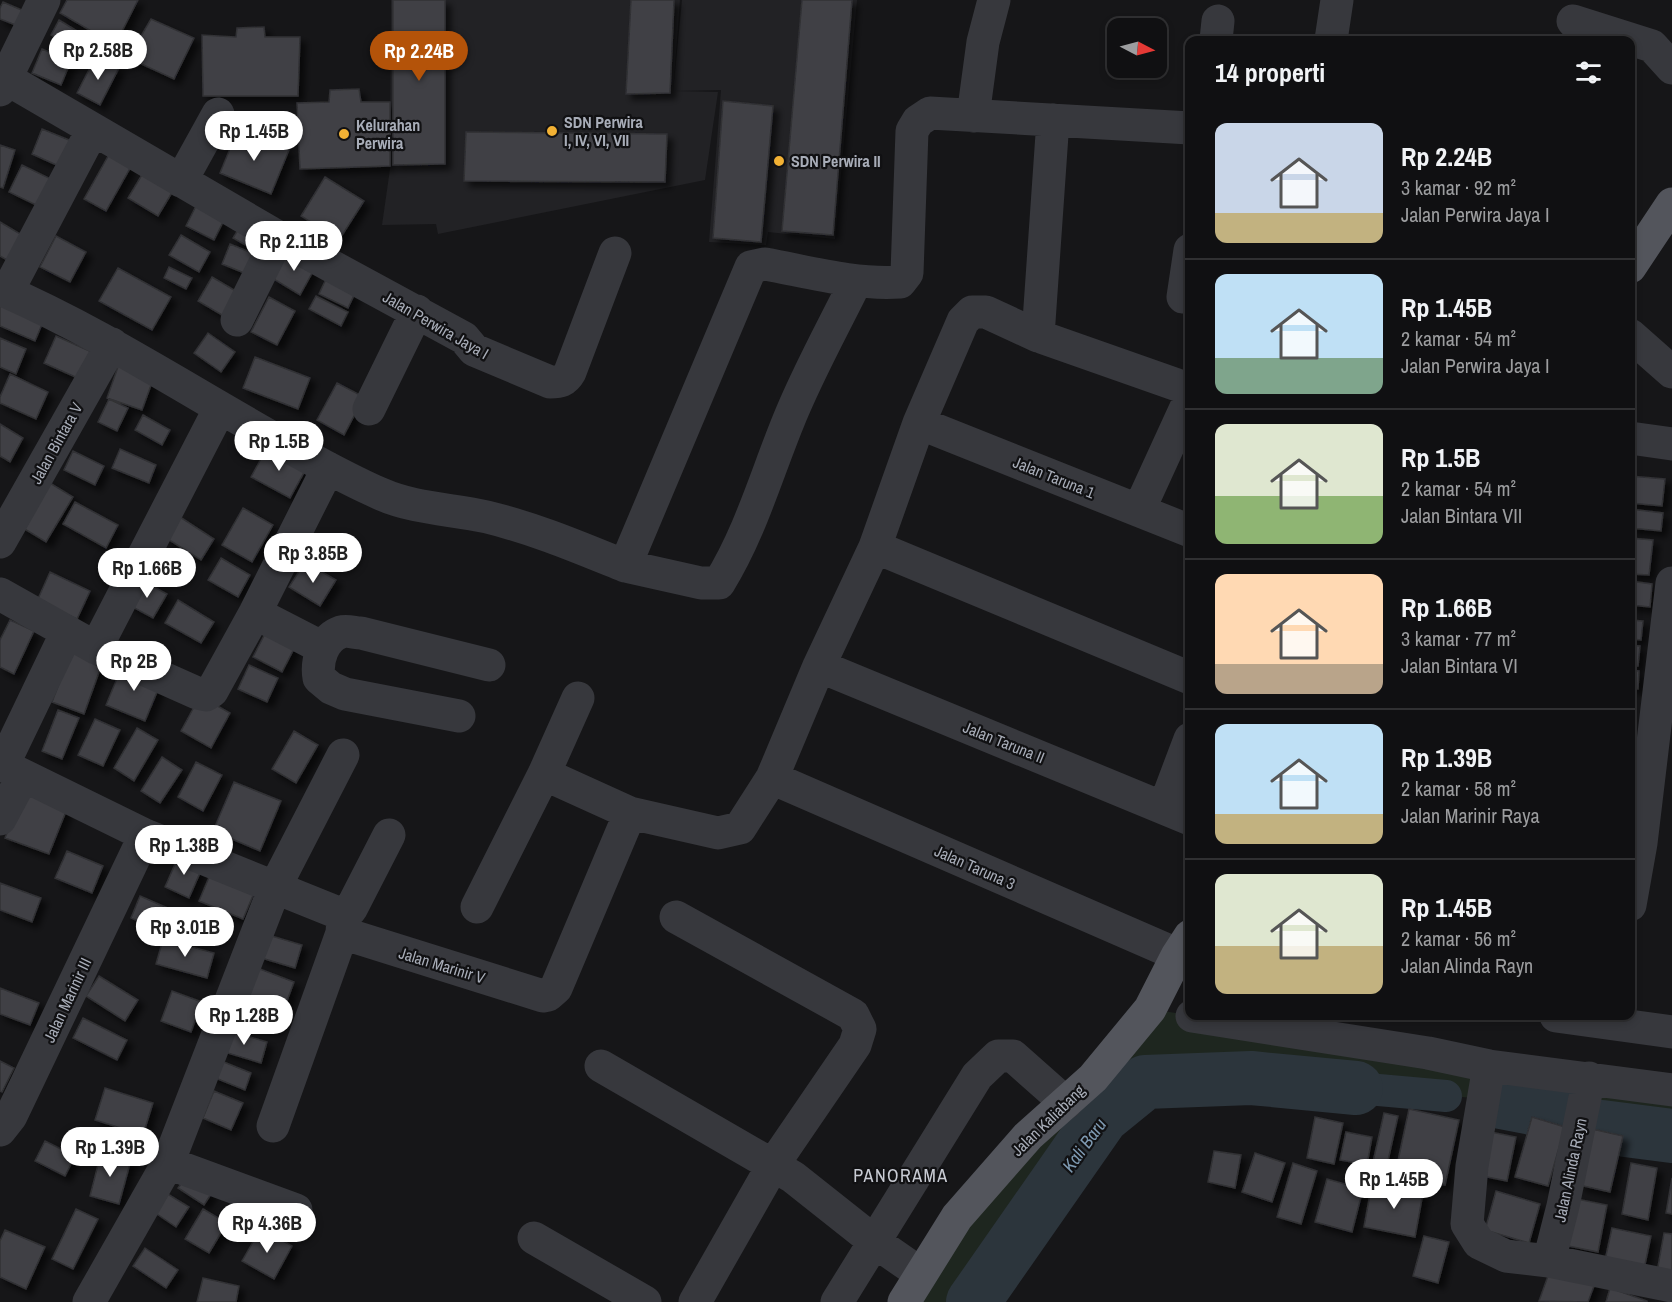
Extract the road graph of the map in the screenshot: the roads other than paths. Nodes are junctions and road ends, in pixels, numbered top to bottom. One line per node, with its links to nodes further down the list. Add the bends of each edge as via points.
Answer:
1 (45, 0): 9 (street)
2 (994, 0): 11 (street, via 983,42)
3 (1337, 0): 5 (street)
4 (1573, 21): 6 (street)
5 (1332, 36)
6 (1620, 36)
7 (1635, 41): 8 (street, via 1652,46)
8 (1672, 69)
9 (2, 81): 14 (street, Jalan Perwira Jaya I)
10 (218, 114): 15 (street)
11 (973, 116): 12 (street); 20 (street, via 930,113 918,120 912,131 907,273 900,282)
12 (1053, 120): 13 (street); 26 (street)
13 (1185, 128)
14 (93, 129): 15 (street, Jalan Perwira Jaya I); 22 (street)
15 (181, 182): 17 (street, Jalan Perwira Jaya I)
16 (1672, 204): 19 (main road)
17 (278, 237): 24 (street, Jalan Perwira Jaya I); 25 (street)
18 (615, 253): 24 (street, Jalan Perwira Jaya I, via 570,372 560,382 550,382 474,350 464,338)
19 (1635, 260)
20 (856, 281): 42 (street, via 789,421 761,495 719,583 701,583); 42 (street, via 765,264 752,267)
21 (1185, 284): 23 (street)
22 (3, 290): 28 (street)
23 (1183, 297)
24 (417, 311): 32 (street)
25 (237, 320)
26 (1038, 336): 30 (street); 34 (street, via 986,312 972,312 963,321)
27 (1635, 339): 29 (street)
28 (112, 344): 31 (street); 40 (street, Jalan Bintara V)
29 (1672, 372)
30 (1185, 390)
31 (220, 408): 37 (street); 47 (street)
32 (369, 409)
33 (1185, 410): 38 (street)
34 (919, 423): 38 (street, Jalan Taruna 1); 41 (street)
35 (1635, 439): 36 (street)
36 (1672, 444)
37 (328, 468): 42 (street, via 406,503 535,530); 45 (street)
38 (1139, 510): 39 (street, Jalan Taruna 1)
39 (1185, 529)
40 (0, 542)
41 (875, 547): 50 (street); 51 (street)
42 (624, 566)
43 (1672, 584): 64 (street)
44 (0, 594): 46 (street)
45 (255, 613): 47 (street, via 212,691 206,694); 48 (street)
46 (67, 632): 47 (street); 56 (street)
47 (96, 648)
48 (323, 648): 49 (street, via 342,631 352,632); 53 (street, via 317,667 319,678 331,688)
49 (489, 665)
50 (819, 666): 58 (street); 60 (street, Jalan Taruna II)
51 (1185, 676)
52 (578, 698): 57 (street)
53 (459, 716)
54 (343, 755): 65 (street)
55 (1185, 767): 60 (street)
56 (9, 768): 61 (street); 62 (street, Jalan Marinir V)
57 (544, 774): 59 (street); 66 (street)
58 (772, 778): 59 (street, via 740,828 718,833); 69 (street, Jalan Taruna 3)
59 (630, 813): 68 (street, Jalan Marinir V, via 556,988 548,995)
60 (1177, 813)
61 (0, 819)
62 (145, 835): 65 (street, Jalan Marinir V); 81 (street, Jalan Marinir III, via 11,1116)
63 (389, 835): 68 (street)
64 (1636, 843)
65 (275, 886): 68 (street, Jalan Marinir V); 82 (street)
66 (477, 907)
67 (676, 917): 83 (street, via 853,1016 860,1029 855,1045)
68 (341, 924): 80 (street)
69 (1185, 951): 70 (main road, Jalan Kaliabang)
70 (1150, 1009): 71 (street); 79 (main road, Jalan Kaliabang, via 1093,1078)
71 (1185, 1014)
72 (1222, 1020): 76 (street, via 1428,1053)
73 (1617, 1020): 74 (street)
74 (1672, 1032)
75 (601, 1066): 83 (street)
76 (1488, 1076): 77 (street); 87 (street, via 1472,1166 1467,1224 1479,1243 1506,1256)
77 (1588, 1083): 78 (street); 87 (street, Jalan Alinda Rayn)
78 (1672, 1090)
79 (1066, 1103): 86 (street, via 1013,1056 998,1056 977,1076); 88 (main road, Jalan Kaliabang, via 1028,1136 957,1217)
80 (273, 1126)
81 (0, 1130)
82 (168, 1163): 84 (street); 90 (street)
83 (773, 1166): 86 (street); 92 (street)
84 (296, 1210)
85 (534, 1238): 91 (street)
86 (875, 1242): 88 (street); 93 (street)
87 (1549, 1261): 89 (street)
88 (921, 1274): 94 (main road, Jalan Kaliabang)
89 (1672, 1286)
90 (89, 1302)
91 (645, 1302)
92 (695, 1302)
93 (837, 1302)
94 (904, 1302)

